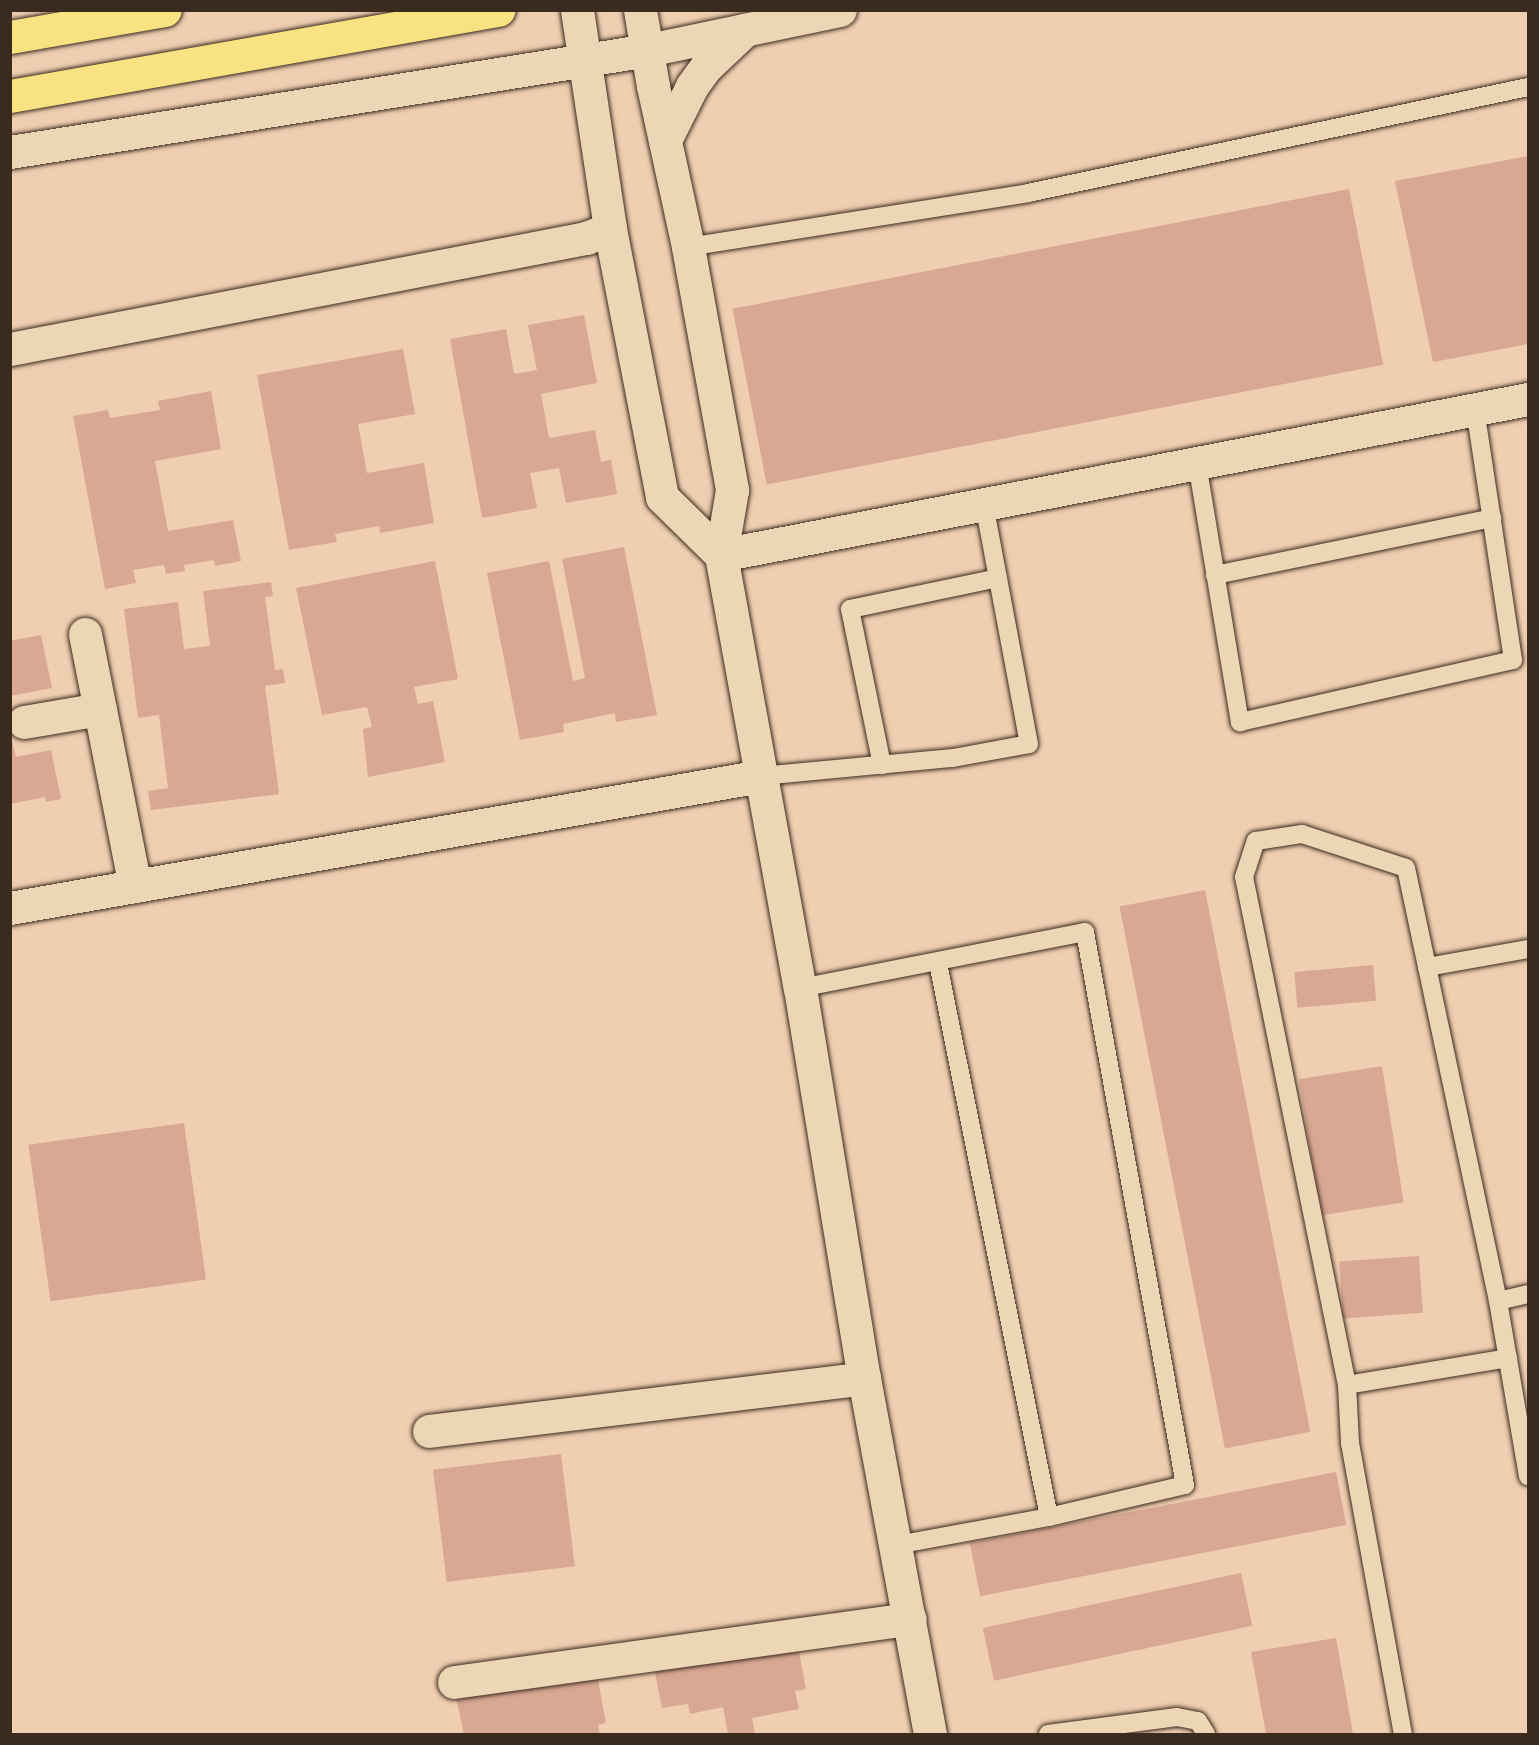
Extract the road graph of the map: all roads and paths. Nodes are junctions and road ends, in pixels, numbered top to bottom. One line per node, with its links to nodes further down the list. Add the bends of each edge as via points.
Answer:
1 (165, 10): 7 (highway)
2 (498, 10): 11 (highway)
3 (578, 10): 9 (street)
4 (640, 10): 8 (street)
5 (840, 10): 6 (street)
6 (745, 30): 8 (street); 12 (street, via 692,86)
7 (10, 37)
8 (648, 50): 9 (street); 12 (street)
9 (584, 58): 13 (street); 14 (street)
10 (1528, 87): 15 (lane, via 1028,193)
11 (10, 96)
12 (665, 140): 15 (street)
13 (10, 152)
14 (610, 229): 16 (street, via 586,238); 22 (street, via 662,496)
15 (688, 247): 22 (street, via 732,490)
16 (10, 349)
17 (1528, 399): 18 (street)
18 (1476, 410): 19 (street); 21 (lane)
19 (1197, 464): 20 (street); 23 (lane)
20 (984, 504): 22 (street); 24 (lane)
21 (1492, 518): 23 (lane); 23 (lane, via 1513,660 1240,722)
22 (721, 555): 29 (street)
23 (1215, 575)
24 (998, 578): 28 (lane, via 850,609); 28 (lane, via 1029,744 953,758)
25 (85, 634): 26 (street)
26 (100, 709): 27 (street); 30 (street)
27 (24, 722)
28 (882, 765): 29 (lane)
29 (761, 776): 30 (street); 35 (street)
30 (135, 886): 31 (street)
31 (10, 908)
32 (1528, 949): 34 (lane)
33 (938, 963): 35 (lane); 43 (lane); 43 (lane, via 1086,932 1185,1485)
34 (1427, 967): 37 (lane); 40 (lane, via 1406,868 1302,834 1256,841 1244,877)
35 (800, 988): 39 (street)
36 (1528, 1294): 37 (lane)
37 (1498, 1301): 38 (lane)
38 (1508, 1358): 40 (lane); 42 (lane)
39 (864, 1378): 41 (street); 44 (street)
40 (1347, 1385): 50 (lane, via 1350,1443)
41 (429, 1431)
42 (1528, 1476)
43 (1049, 1517): 44 (lane)
44 (897, 1545): 45 (street)
45 (910, 1619): 46 (street); 47 (street)
46 (453, 1682)
47 (930, 1734)
48 (1048, 1734): 49 (lane, via 1178,1717 1198,1721)
49 (1206, 1734)
50 (1403, 1734)

